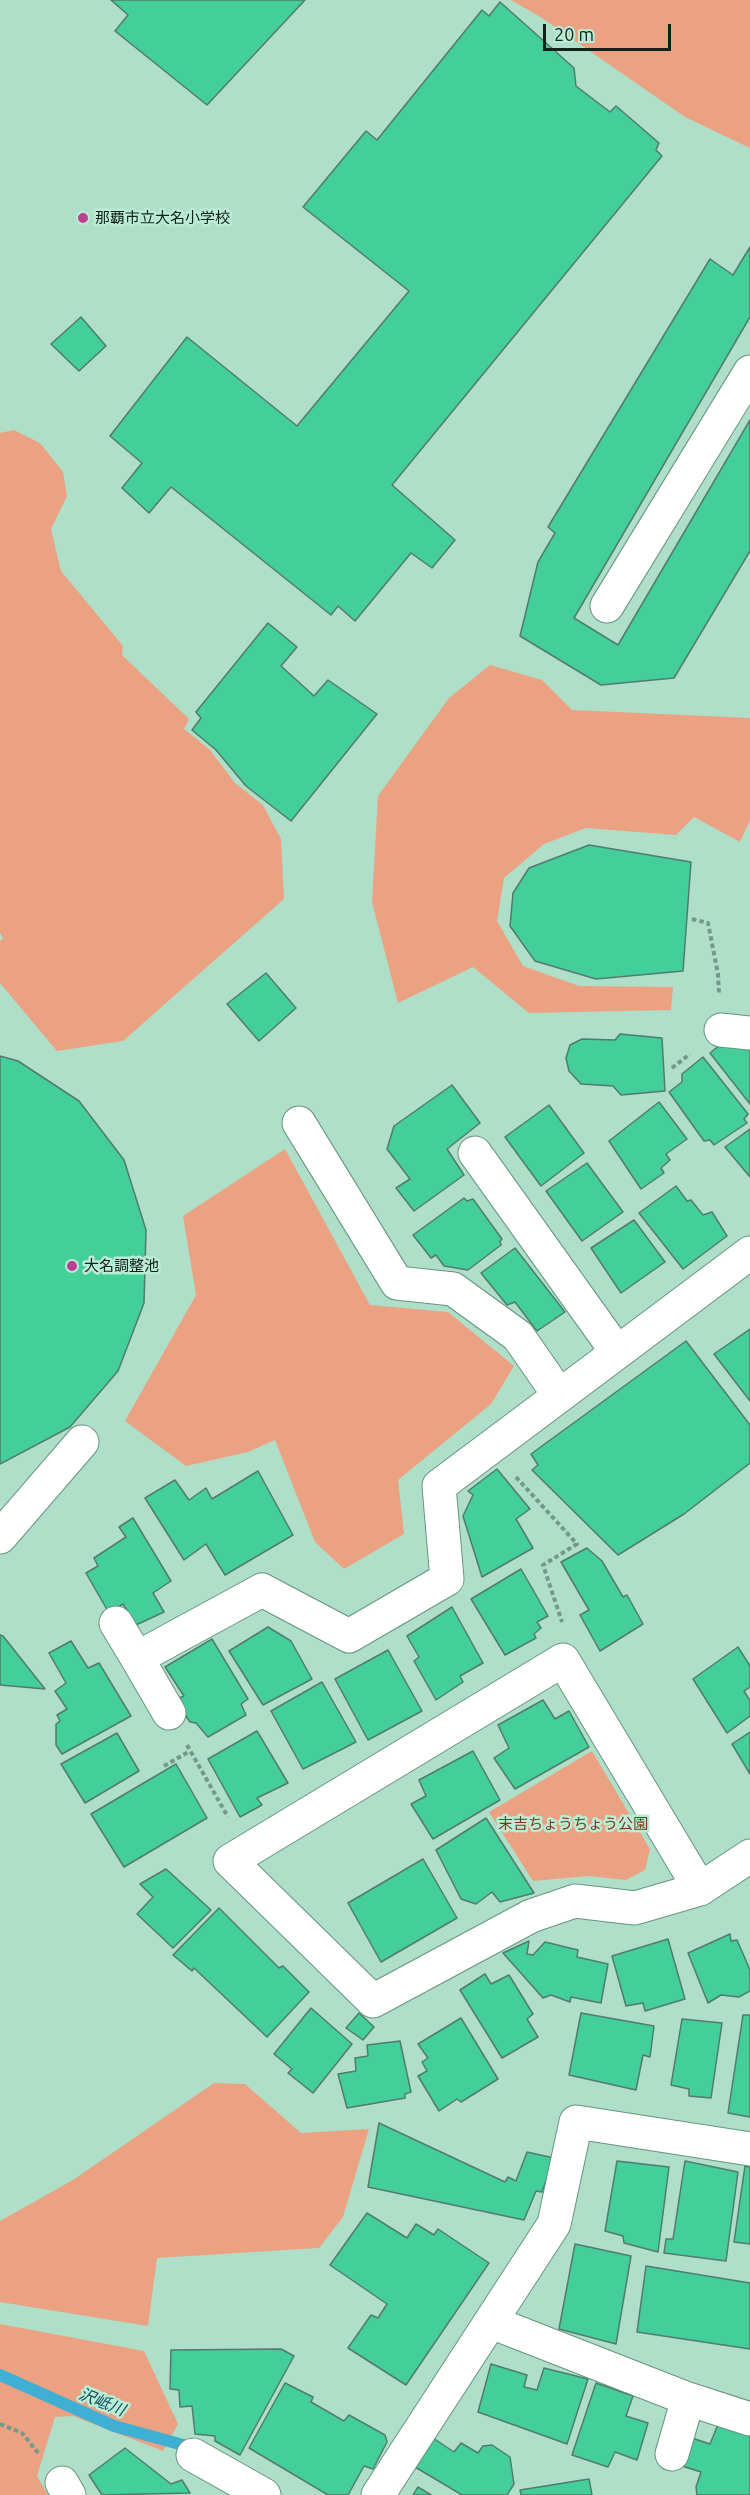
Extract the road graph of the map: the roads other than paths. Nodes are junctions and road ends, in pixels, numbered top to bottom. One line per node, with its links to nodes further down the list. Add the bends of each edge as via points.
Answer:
1 (750, 372): 2 (street)
2 (608, 606)
3 (299, 1123): 7 (street, via 397,1283 453,1289 518,1336)
4 (476, 1153): 6 (street)
5 (750, 1253): 6 (street)
6 (617, 1352): 7 (street)
7 (559, 1395): 11 (street, via 438,1486 447,1579 349,1636 262,1590)
8 (82, 1442): 9 (street)
9 (0, 1537)
10 (116, 1623): 11 (street)
11 (137, 1658): 12 (street)
12 (169, 1713)
13 (750, 1856): 14 (street)
14 (700, 1889): 14 (street, via 635,1908 576,1901 531,1916 374,2001 230,1862 562,1660)
15 (750, 2150): 16 (street, via 576,2122 554,2224)
16 (490, 2322): 17 (street); 22 (street)
17 (688, 2399): 18 (street); 19 (street)
18 (750, 2419)
19 (672, 2454)
20 (193, 2455): 21 (street)
21 (264, 2495)
22 (378, 2495)

